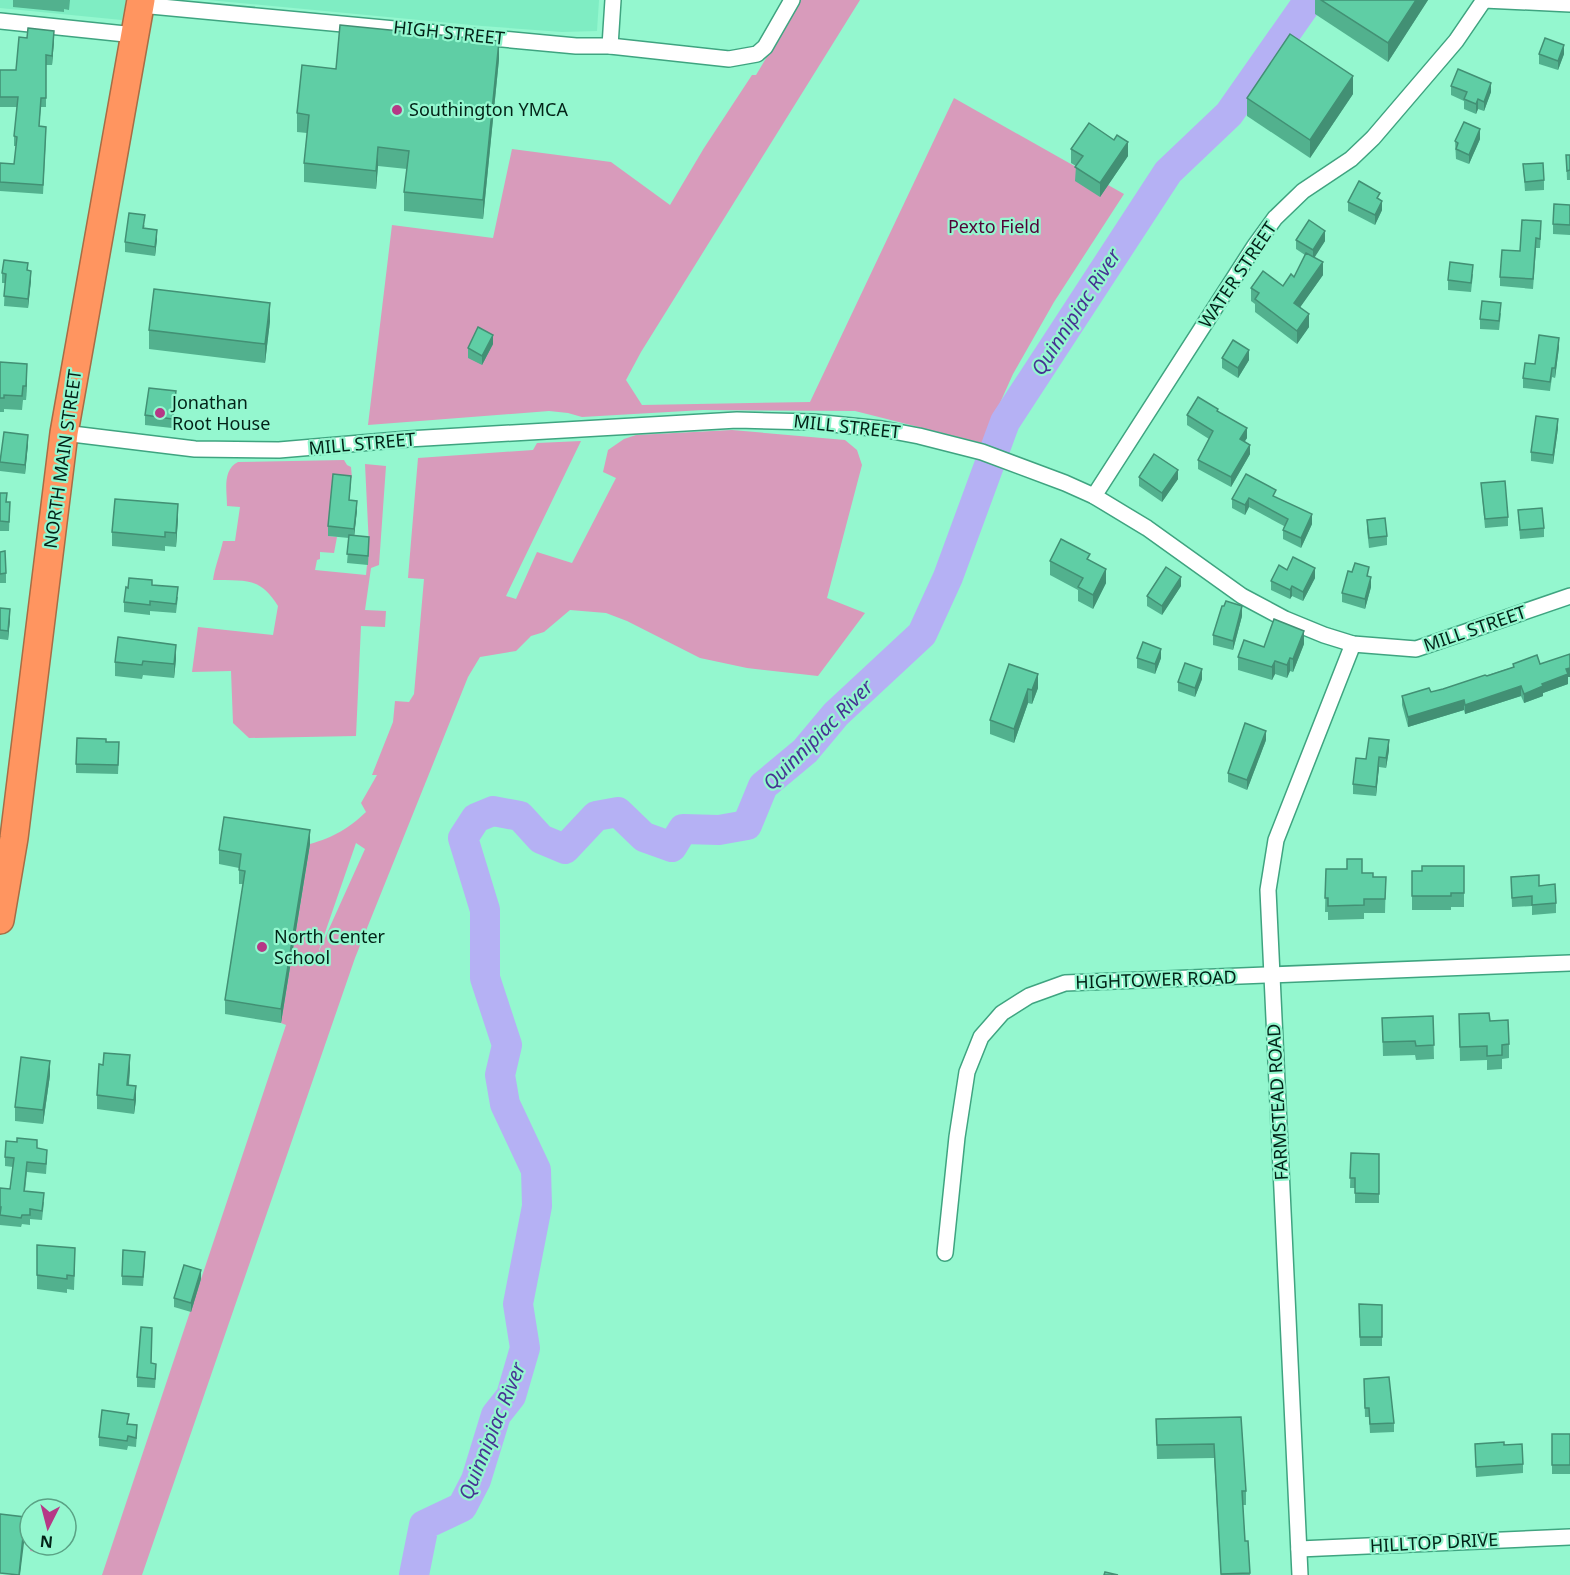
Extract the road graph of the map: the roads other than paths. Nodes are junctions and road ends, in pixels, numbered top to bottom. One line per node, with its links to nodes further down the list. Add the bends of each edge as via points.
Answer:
1 (613, 0): 8 (street)
2 (792, 0): 8 (street, HIGH STREET, via 758,54 729,59)
3 (1484, 0): 5 (street); 10 (street, WATER STREET, via 1456,41 1373,138 1351,159 1302,190 1275,218)
4 (141, 3): 7 (highway, NORTH MAIN STREET); 8 (street, HIGH STREET, via 576,46)
5 (1570, 4)
6 (0, 21): 7 (street)
7 (135, 35): 9 (highway, NORTH MAIN STREET)
8 (609, 46)
9 (64, 433): 10 (street, MILL STREET, via 195,449 279,450 737,420 813,422 882,429 982,452); 13 (highway, NORTH MAIN STREET)
10 (1094, 496): 12 (street, MILL STREET, via 1147,528 1242,596 1285,620)
11 (1570, 596): 12 (street, MILL STREET, via 1416,649)
12 (1353, 644): 16 (street, FARMSTEAD ROAD, via 1276,840 1268,890)
13 (7, 839): 14 (highway, NORTH MAIN STREET)
14 (0, 920)
15 (1570, 963): 16 (street, HIGHTOWER ROAD)
16 (1272, 975): 17 (street, HIGHTOWER ROAD, via 1065,983 1029,996 1002,1013 981,1037 967,1072); 19 (street, FARMSTEAD ROAD)
17 (945, 1253)
18 (1570, 1537): 19 (street, HILLTOP DRIVE)
19 (1299, 1549): 20 (street, FARMSTEAD ROAD)
20 (1300, 1575)

